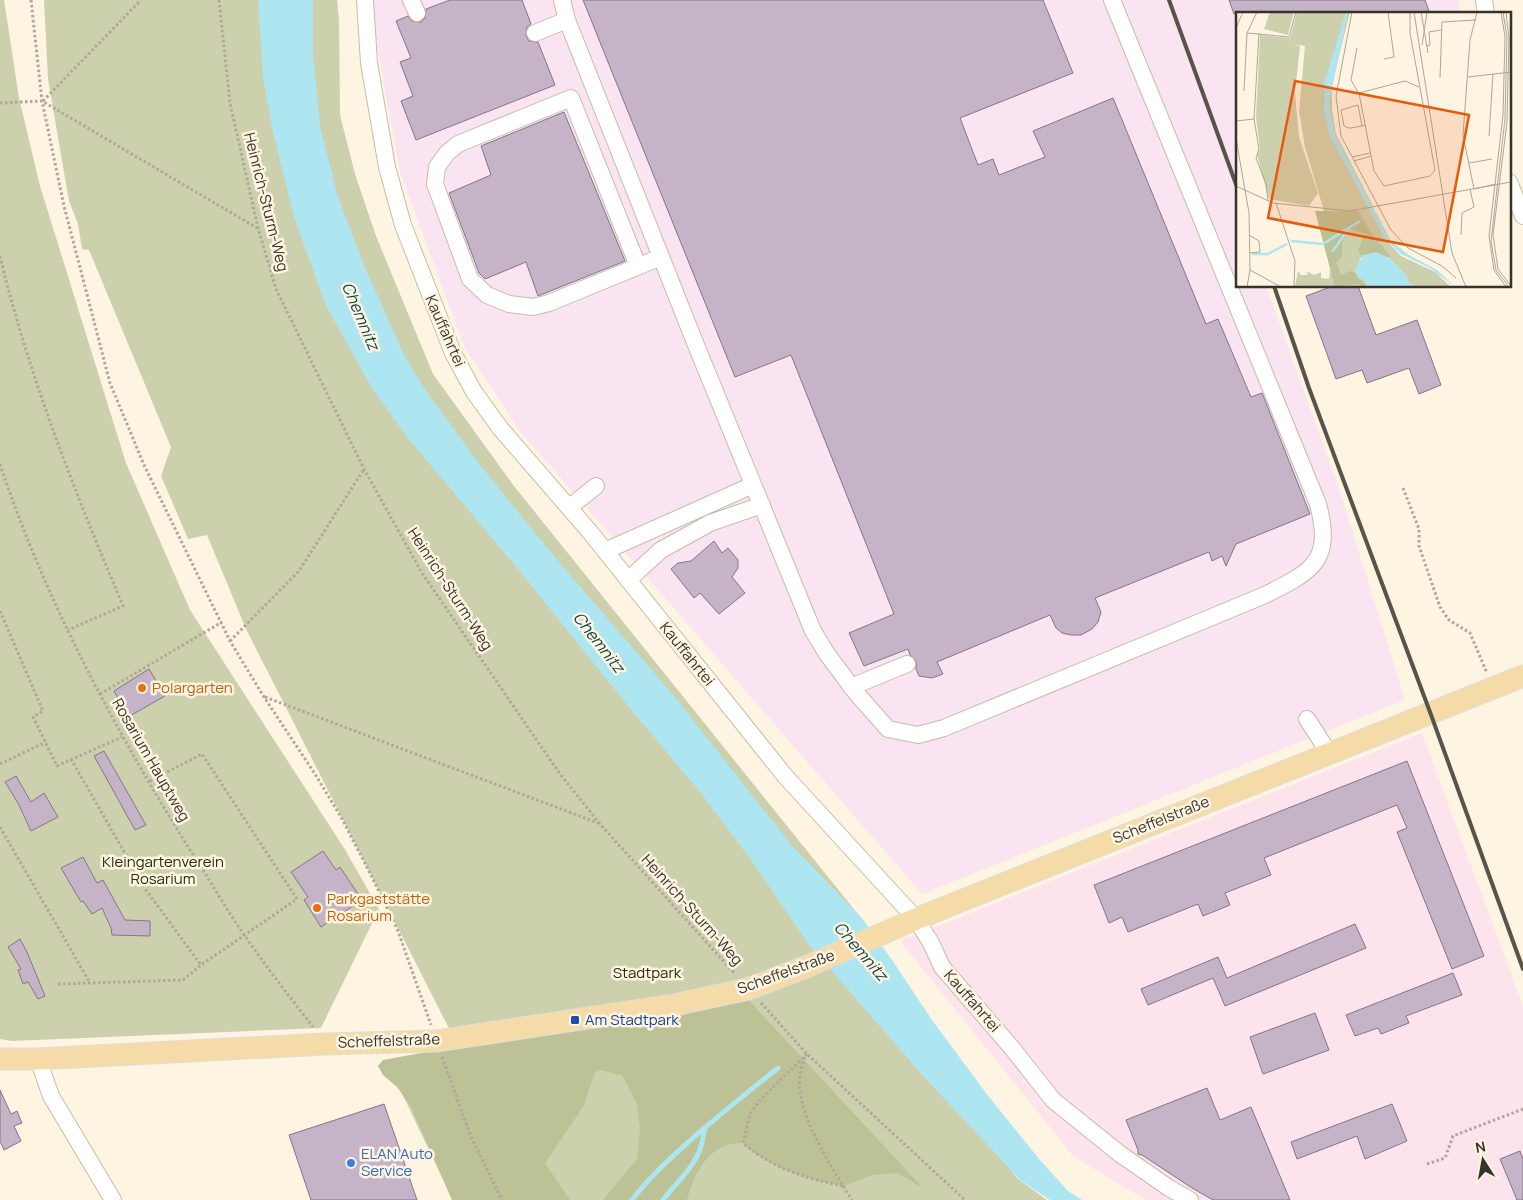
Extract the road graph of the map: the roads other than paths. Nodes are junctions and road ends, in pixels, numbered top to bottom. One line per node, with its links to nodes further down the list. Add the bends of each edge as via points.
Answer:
1 (365, 0): 14 (street, Kauffahrtei, via 369,63 387,167 403,225 452,353 500,428)
2 (1112, 0): 19 (street, via 1318,504 1323,524 1323,546 1316,563 1305,573 1265,595 944,728 918,734 888,729)
3 (560, 7): 4 (street); 5 (street)
4 (535, 33)
5 (626, 168): 6 (street); 9 (street)
6 (603, 177): 10 (street); 10 (street, via 571,98 458,144 447,152 437,167 435,184 470,279 487,296 509,304 533,307)
7 (1510, 184): 8 (street)
8 (1523, 216)
9 (661, 257): 10 (street); 11 (street)
10 (638, 266)
11 (753, 485): 13 (street); 15 (street)
12 (596, 486): 14 (street)
13 (762, 506): 16 (street, via 710,522 661,550); 19 (street, via 813,631)
14 (570, 507): 15 (street, Kauffahrtei)
15 (605, 551): 16 (street, Kauffahrtei)
16 (628, 580): 22 (street, Kauffahrtei, via 785,776)
17 (906, 664): 19 (street)
18 (1523, 676): 21 (main road, Scheffelstraße)
19 (851, 687)
20 (1307, 718): 21 (street)
21 (1329, 753): 22 (main road, Scheffelstraße)
22 (916, 919): 24 (main road, Scheffelstraße, via 748,989 674,1005 437,1041); 26 (street, Kauffahrtei, via 942,967 1053,1100 1120,1154)
23 (0, 1058): 24 (main road, Scheffelstraße)
24 (38, 1059): 25 (street, via 51,1096)
25 (113, 1200)
26 (1190, 1200)

